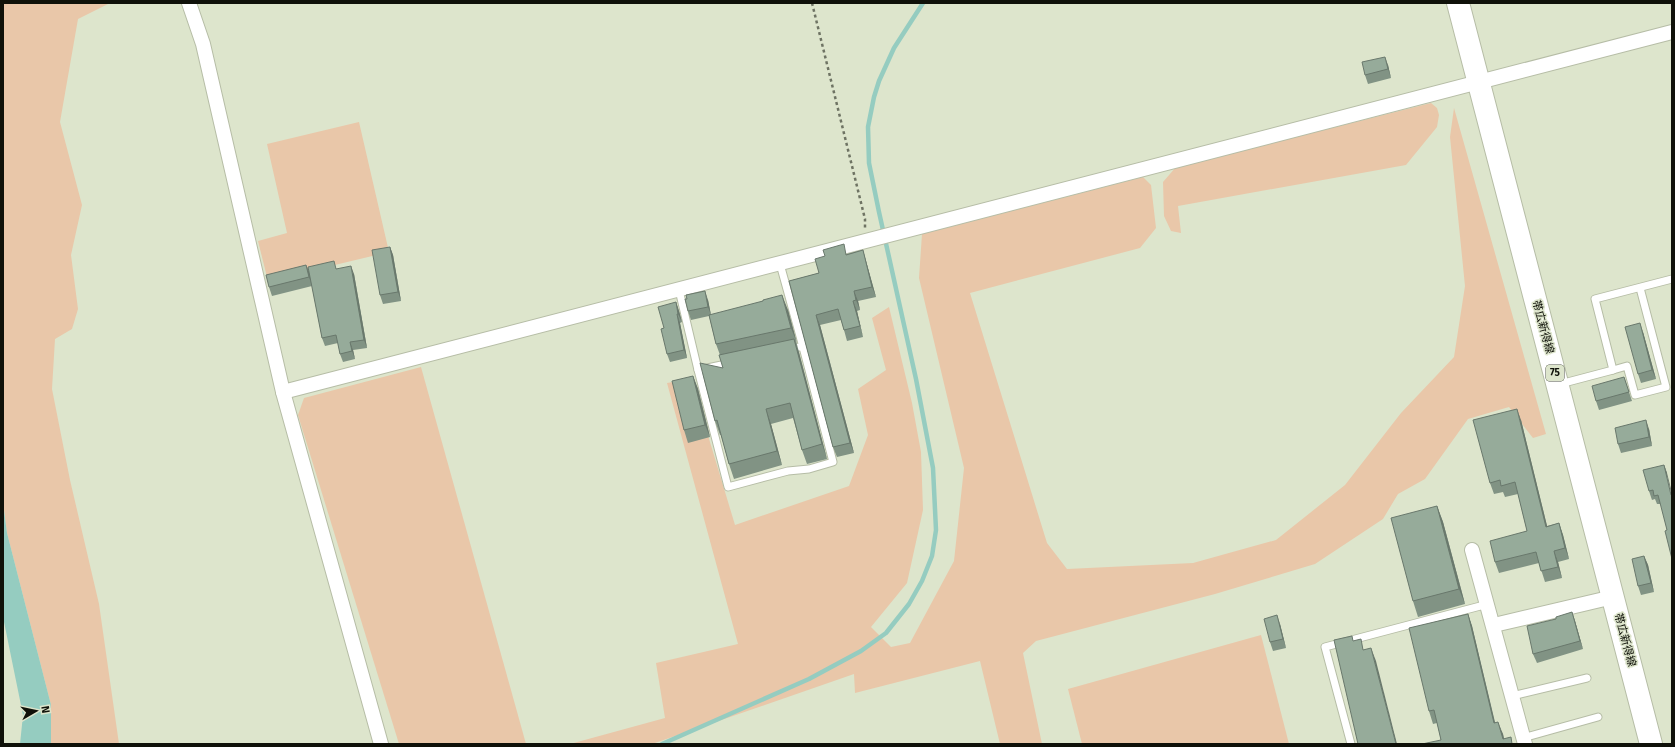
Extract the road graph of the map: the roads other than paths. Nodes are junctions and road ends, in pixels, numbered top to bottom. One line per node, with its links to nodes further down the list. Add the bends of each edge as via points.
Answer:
1 (189, 3): 15 (street, via 203,44)
2 (1458, 3): 4 (main road, 帯広新得線 / 75)
3 (1672, 32): 4 (street)
4 (1479, 83): 5 (street); 14 (main road, 帯広新得線 / 75)
5 (780, 264): 8 (street); 9 (lane)
6 (1672, 279): 7 (lane)
7 (1640, 288): 13 (lane, via 1595,299); 13 (lane, via 1666,387 1635,395 1627,366)
8 (679, 290): 12 (lane); 15 (street)
9 (803, 347): 10 (lane); 12 (lane, via 833,462 809,469 788,471 728,488)
10 (788, 350)
11 (736, 362): 12 (lane)
12 (698, 370)
13 (1613, 370): 14 (lane)
14 (1558, 385): 17 (main road, 帯広新得線 / 75)
15 (283, 392): 24 (street)
16 (1472, 550): 18 (street)
17 (1613, 597): 19 (street); 26 (main road, 帯広新得線 / 75)
18 (1488, 604): 19 (street); 25 (lane, via 1325,647)
19 (1494, 625): 21 (street)
20 (1588, 678): 21 (lane)
21 (1512, 696): 23 (street)
22 (1598, 717): 23 (lane)
23 (1524, 741)
24 (381, 744)
25 (1351, 744)
26 (1651, 744)

